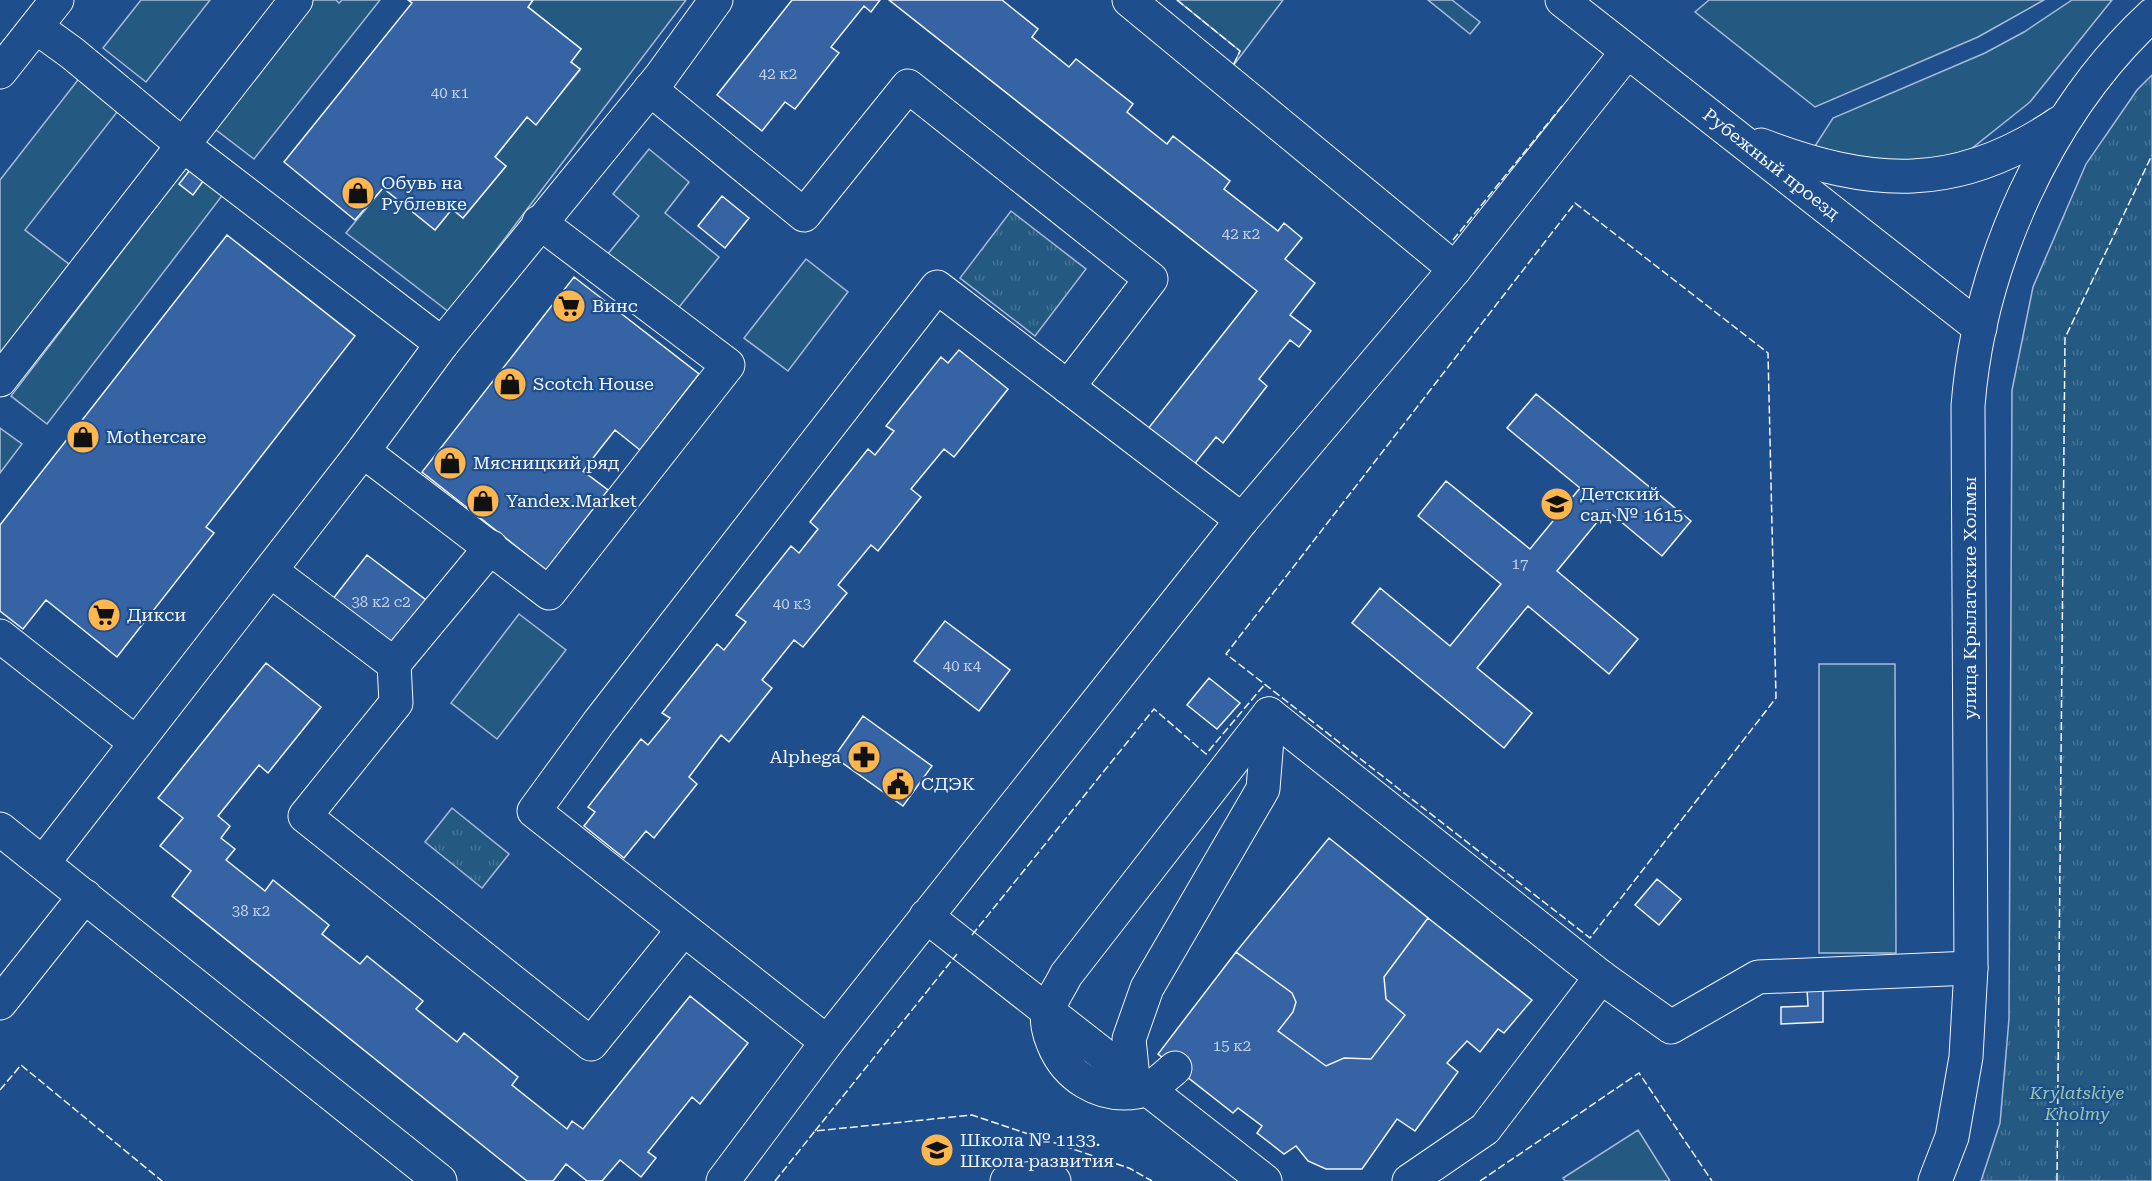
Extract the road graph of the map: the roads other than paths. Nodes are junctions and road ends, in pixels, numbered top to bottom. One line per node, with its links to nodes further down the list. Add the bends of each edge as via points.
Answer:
1 (57, 0): 7 (street)
2 (296, 0): 13 (street)
3 (716, 0): 10 (street)
4 (1129, 0): 15 (street)
5 (1562, 0): 8 (street, Рубежный проезд)
6 (2152, 15): 11 (street, улица Крылатские Холмы, via 2120,48)
7 (36, 27): 9 (street); 13 (street)
8 (1628, 52): 12 (street, Рубежный проезд); 15 (street)
9 (0, 72)
10 (650, 89): 14 (street); 19 (street, via 804,215 908,86 1150,279)
11 (2066, 117): 12 (street, via 2028,144 1993,158 1942,173 1905,177 1884,178 1832,169); 16 (street, улица Крылатские Холмы, via 2020,202)
12 (1734, 135): 16 (street, Рубежный проезд)
13 (184, 146): 17 (street); 18 (street)
14 (539, 222): 17 (street); 22 (street, via 728,365 549,593)
15 (1455, 269): 21 (street)
16 (1980, 328): 33 (street, улица Крылатские Холмы, via 1968,406)
17 (442, 344): 20 (street)
18 (0, 380)
19 (1068, 387): 21 (street); 32 (street, via 936,287 534,811)
20 (363, 451): 22 (street); 23 (street)
21 (1242, 520): 31 (street)
22 (491, 547): 25 (street)
23 (271, 571): 25 (street); 27 (street)
24 (0, 636): 27 (street)
25 (394, 664): 32 (street, via 396,703 305,816 591,1044)
26 (1269, 714): 34 (street); 37 (street, via 1066,975 1048,1013 1049,1035 1060,1061 1078,1078 1100,1089 1138,1092 1156,1084); 38 (street, via 1263,789 1147,988 1129,1039)
27 (136, 743): 29 (street)
28 (0, 829): 29 (street)
29 (43, 862): 30 (street)
30 (85, 896): 35 (street); 39 (street)
31 (926, 916): 36 (street); 38 (street)
32 (683, 930): 36 (street)
33 (1971, 968): 34 (street, via 1758,977 1671,1027); 45 (street, улица Крылатские Холмы, via 1966,1057 1952,1137)
34 (1601, 978): 44 (street, via 1485,1129)
35 (0, 1003)
36 (827, 1042): 40 (street)
37 (1175, 1068)
38 (1133, 1078): 43 (street)
39 (440, 1181)
40 (723, 1181)
41 (1007, 1181): 42 (street, via 1045,1177)
42 (1054, 1181)
43 (1265, 1181)
44 (1409, 1181)
45 (1935, 1181)

